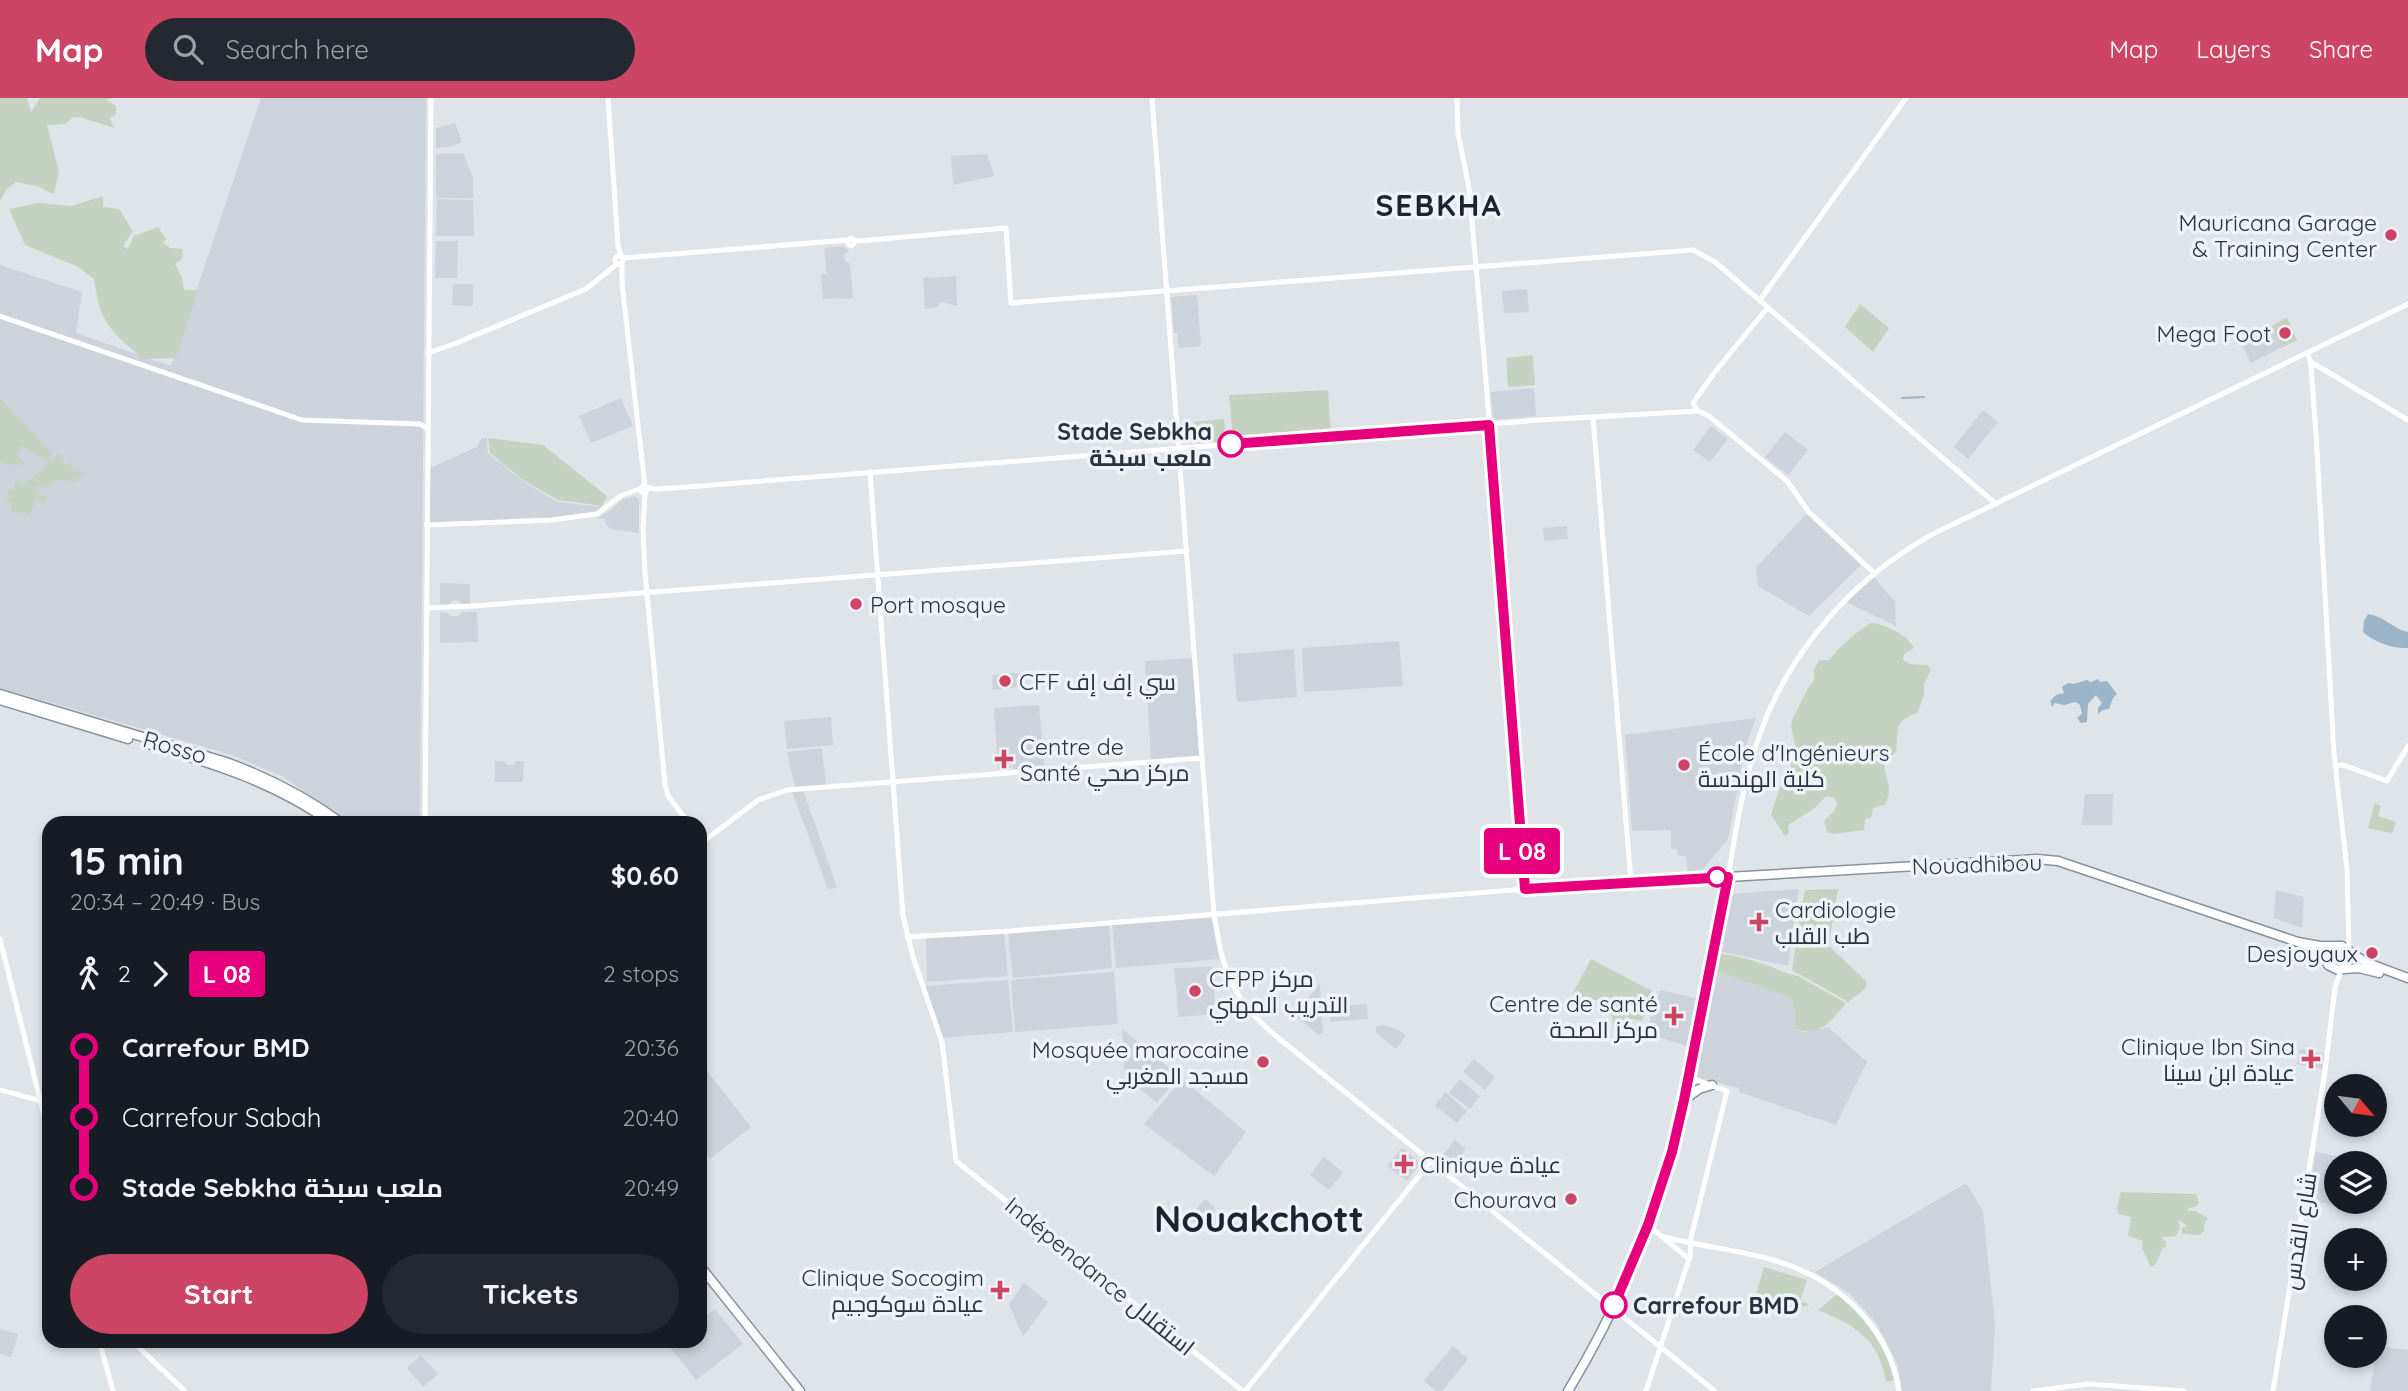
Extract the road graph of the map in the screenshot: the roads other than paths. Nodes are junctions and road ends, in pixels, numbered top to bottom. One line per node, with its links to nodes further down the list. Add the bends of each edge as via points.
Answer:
1 (431, 98): 14 (street)
2 (608, 98): 6 (street)
3 (1152, 98): 8 (street)
4 (1457, 98): 7 (street)
5 (1906, 98): 9 (street)
6 (619, 262): 8 (street, via 1006,229 1011,303); 14 (street, via 586,289); 27 (street)
7 (1476, 266): 8 (street); 9 (street, via 1693,250); 23 (street)
8 (1166, 291): 25 (street)
9 (1759, 300): 11 (street)
10 (2408, 304): 13 (street)
11 (1768, 307): 16 (street); 28 (street)
12 (0, 316): 22 (street, via 302,420)
13 (2308, 353): 15 (street); 28 (street)
14 (428, 355): 20 (street)
15 (2311, 362): 21 (street); 39 (street)
16 (1693, 403): 17 (street); 18 (street)
17 (1688, 411): 18 (street); 19 (street)
18 (1698, 411): 31 (street, via 1783,477 1815,519)
19 (1593, 417): 23 (street); 50 (street)
20 (427, 419): 22 (street); 24 (street)
21 (2408, 419)
22 (420, 424): 24 (street)
23 (1489, 425): 25 (street); 51 (street)
24 (427, 428): 29 (street)
25 (1179, 449): 26 (street); 30 (street)
26 (870, 472): 27 (street); 32 (street)
27 (645, 490): 29 (street, via 622,495 594,514); 33 (street)
28 (1996, 504): 31 (street, via 1917,543)
29 (430, 527): 34 (street)
30 (1186, 551): 32 (street); 38 (street)
31 (1874, 573): 46 (street, via 1822,625 1779,692 1751,763)
32 (877, 576): 33 (street); 40 (street)
33 (647, 593): 34 (street); 44 (street, via 664,784)
34 (426, 608): 43 (street)
35 (0, 694): 42 (highway, Rosso, via 256,773)
36 (0, 701): 41 (highway, Rosso, via 230,770)
37 (2408, 746): 39 (street, via 2387,781)
38 (1202, 758): 40 (street); 53 (street)
39 (2335, 766): 54 (street, via 2347,869)
40 (892, 782): 45 (street, via 774,793); 55 (street)
41 (321, 816)
42 (331, 816)
43 (425, 816)
44 (683, 816)
45 (707, 838)
46 (1732, 856): 47 (street, via 1734,869); 48 (street, via 1726,869); 49 (street)
47 (1746, 876): 49 (highway, Nouadhibou); 52 (highway); 57 (highway, Nouadhibou, via 2048,860)
48 (1712, 877): 49 (street); 50 (street); 52 (highway)
49 (1728, 877): 52 (highway)
50 (1631, 882): 51 (street)
51 (1525, 889): 53 (street)
52 (1726, 890): 64 (highway)
53 (1214, 915): 55 (street); 70 (street, via 1222,961 1247,1007)
54 (2347, 924): 58 (street, via 2343,939); 59 (street)
55 (907, 937): 83 (street, Indépendance استقلال, via 942,1042 956,1161)
56 (0, 939): 68 (street)
57 (2298, 942): 58 (highway, Nouadhibou); 60 (highway, Nouadhibou)
58 (2335, 946): 59 (highway); 60 (highway, via 2327,952)
59 (2349, 952): 61 (highway, via 2350,962); 62 (highway)
60 (2328, 964): 61 (highway); 63 (street)
61 (2342, 969): 62 (highway, via 2365,969); 63 (street)
62 (2408, 980)
63 (2335, 988): 90 (street, شارع القدس)
64 (1689, 1077): 65 (street); 67 (highway)
65 (1712, 1085): 67 (highway); 73 (street, via 1727,1091)
66 (0, 1090): 68 (street)
67 (1686, 1100): 71 (highway)
68 (41, 1101): 69 (street)
69 (42, 1105)
70 (1432, 1161): 76 (street); 83 (street)
71 (1649, 1226): 72 (street); 76 (highway)
72 (1664, 1237): 73 (street); 74 (street)
73 (1692, 1244): 74 (street); 87 (street, via 1773,1260 1840,1293 1881,1339)
74 (1689, 1259): 79 (street)
75 (707, 1277): 82 (highway)
76 (1613, 1309): 79 (street); 84 (highway)
77 (101, 1348): 80 (street)
78 (139, 1348): 81 (street)
79 (1662, 1348): 85 (street); 86 (street)
80 (113, 1391)
81 (185, 1391)
82 (798, 1391)
83 (1244, 1391)
84 (1569, 1391)
85 (1646, 1391)
86 (1715, 1391)
87 (1899, 1391)
88 (2033, 1391): 89 (street, via 2106,1384)
89 (2184, 1391)
90 (2273, 1391)

